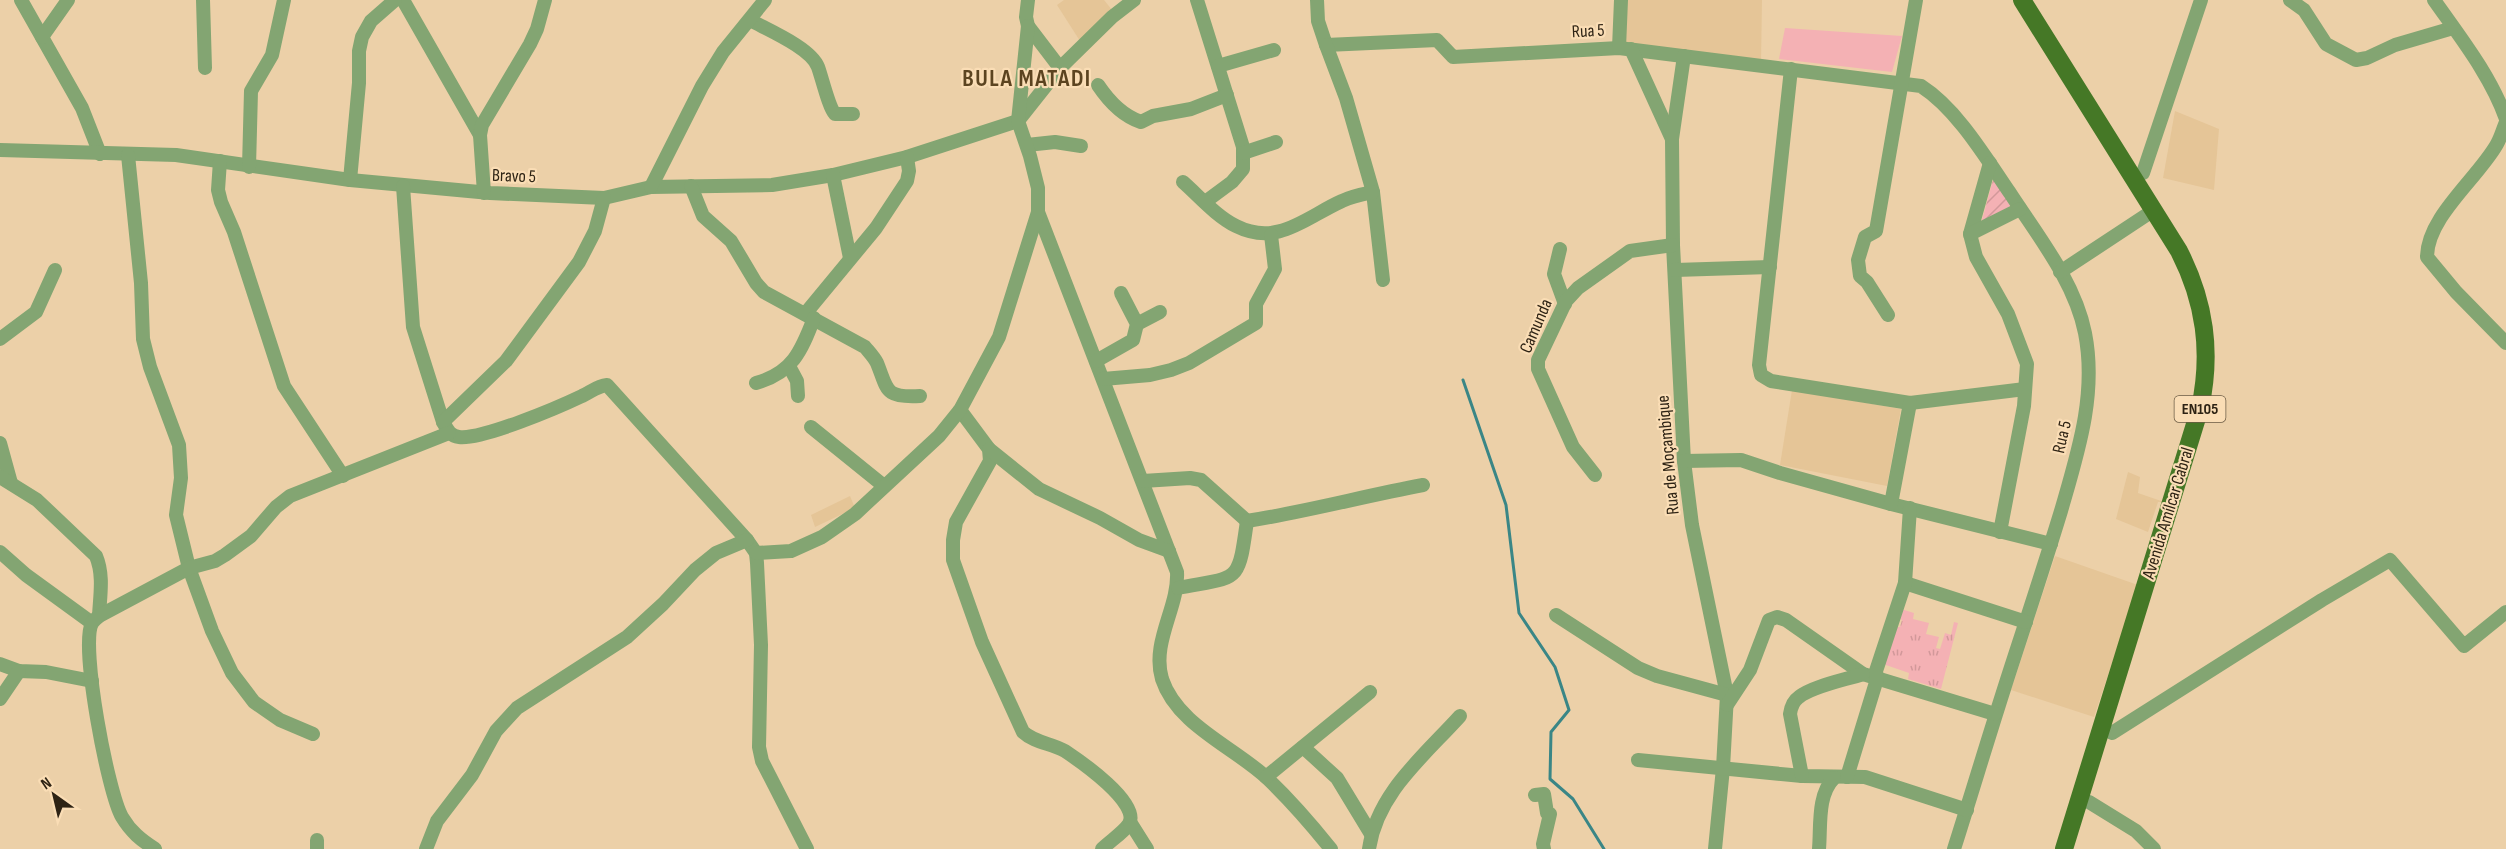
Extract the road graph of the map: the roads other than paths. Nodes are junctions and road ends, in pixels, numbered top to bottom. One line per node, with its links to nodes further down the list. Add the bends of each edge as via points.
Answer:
1 (21, 0): 23 (street)
2 (68, 0): 23 (street)
3 (203, 0): 29 (street)
4 (284, 0): 50 (street, via 272,55 251,90)
5 (395, 0): 53 (street, via 371,21 358,51)
6 (403, 0): 38 (street)
7 (544, 0): 38 (street, via 537,29 486,115)
8 (765, 0): 20 (street)
9 (1028, 0): 21 (street)
10 (1134, 0): 30 (street)
11 (1197, 0): 28 (street)
12 (1317, 0): 24 (street, via 1318,21)
13 (1621, 0): 25 (street)
14 (1916, 0): 32 (street)
15 (2022, 0): 63 (main road, Avenida Amílcar Cabral / EN105)
16 (2035, 0): 51 (main road, Avenida Amílcar Cabral / EN105)
17 (2201, 0): 51 (street)
18 (2290, 0): 22 (street, via 2304,10 2325,44 2356,60)
19 (2434, 0): 22 (street)
20 (750, 20): 35 (street, via 811,55 832,112); 57 (street, via 723,52 702,86)
21 (1028, 26): 30 (street); 37 (street)
22 (2453, 28): 36 (street, via 2494,92)
23 (42, 37): 45 (street, via 82,108)
24 (1326, 45): 25 (street, Rua 5, via 1437,40 1453,57); 58 (street)
25 (1625, 48): 27 (street, Rua 5); 39 (street)
26 (1274, 50): 28 (street)
27 (1684, 56): 31 (street, Rua 5); 39 (street, Rua de Moçambique)
28 (1218, 66): 34 (street)
29 (205, 68)
30 (1060, 68): 37 (street)
31 (1791, 69): 32 (street, Rua 5); 70 (street)
32 (1903, 82): 49 (street, Rua 5, via 1932,93); 78 (street, via 1876,231 1865,237 1858,260 1860,276)
33 (1098, 85): 34 (street, via 1117,107 1141,122)
34 (1227, 95): 44 (street)
35 (853, 114)
36 (2506, 121): 82 (street, via 2497,144 2427,244 2427,257 2439,274)
37 (1018, 122): 41 (street); 47 (street, Bravo 5)
38 (480, 135): 59 (street)
39 (1672, 139): 67 (street, Rua de Moçambique)
40 (1276, 142): 44 (street)
41 (1026, 145): 42 (street, via 1055,142); 64 (street, via 1038,188)
42 (1082, 146)
43 (0, 150): 45 (street, Bravo 5)
44 (1243, 153): 61 (street, via 1243,169)
45 (100, 154): 46 (street, Bravo 5)
46 (128, 155): 48 (street, Bravo 5, via 176,155); 112 (street, via 143,339 179,445 181,478 176,515)
47 (907, 158): 52 (street, Bravo 5); 69 (street, via 908,181)
48 (220, 161): 50 (street, Bravo 5); 97 (street, via 221,202 284,386)
49 (1990, 163): 62 (street, Rua 5); 65 (street)
50 (249, 167): 53 (street, Bravo 5)
51 (2143, 172): 129 (main road, Avenida Amílcar Cabral / EN105, via 2189,245 2206,282 2215,319 2217,369 2211,410)
52 (833, 175): 56 (street, Bravo 5, via 772,185); 69 (street)
53 (350, 180): 55 (street, Bravo 5)
54 (1183, 182): 61 (street)
55 (403, 186): 59 (street, Bravo 5); 92 (street, via 412,318)
56 (691, 186): 57 (street, Bravo 5); 79 (street, via 703,216 731,241 756,283 776,299)
57 (651, 187): 60 (street, Bravo 5)
58 (1373, 192): 66 (street, via 1344,200); 74 (street)
59 (484, 193): 60 (street, Bravo 5)
60 (604, 198): 92 (street, via 595,231 579,262 506,361)
61 (1205, 202): 66 (street, via 1236,226)
62 (2020, 209): 65 (street); 73 (street, Rua 5)
63 (2154, 210): 73 (street); 153 (main road, Avenida Amílcar Cabral / EN105, via 2180,251 2197,291 2207,345 2205,384)
64 (1038, 212): 83 (street); 91 (street, via 999,337)
65 (1971, 234): 87 (street, via 1976,257 2014,328 2026,364)
66 (1271, 235): 85 (street, via 1275,269 1256,304 1256,323 1171,370)
67 (1673, 245): 72 (street, Rua de Moçambique); 76 (street, Camunda, via 1629,251 1578,288)
68 (1560, 249): 76 (street, via 1554,274)
69 (850, 258): 79 (street)
70 (1770, 267): 72 (street); 90 (street, via 1761,375 1771,381)
71 (55, 270): 81 (street, via 36,312)
72 (1675, 270): 96 (street, Rua de Moçambique)
73 (2060, 272): 108 (street, Rua 5, via 2085,331 2090,368 2080,444)
74 (1383, 280)
75 (1120, 293): 80 (street)
76 (1564, 304): 98 (street, Camunda, via 1541,351 1538,369 1573,447)
77 (1160, 312): 80 (street)
78 (1888, 315)
79 (809, 316): 84 (street, via 801,348); 89 (street, via 866,347 888,391 903,397)
80 (1137, 324): 83 (street, via 1133,340)
81 (0, 339)
82 (2506, 343)
83 (1096, 361): 85 (street)
84 (789, 366): 86 (street, via 774,378); 88 (street, via 797,381)
85 (1103, 379): 100 (street)
86 (756, 383)
87 (2025, 389): 90 (street); 106 (street)
88 (798, 396)
89 (920, 396)
90 (1910, 403): 103 (street)
91 (960, 410): 95 (street); 102 (street, via 916,460)
92 (446, 427): 97 (street); 107 (street, via 459,437 484,433 607,385)
93 (811, 427): 102 (street)
94 (0, 443): 99 (street)
95 (989, 449): 109 (street, via 1039,489 1139,540); 140 (street, via 990,461 956,522 952,540 953,560 982,642 1023,732 1032,740 1063,750 1105,781 1128,808)
96 (1684, 461): 103 (street, via 1741,460); 126 (street, Rua de Moçambique, via 1692,525)
97 (343, 476): 112 (street, via 290,496 251,537 214,561)
98 (1595, 476)
99 (5, 480): 117 (street, via 44,506 96,556 101,577)
100 (1143, 481): 105 (street, via 1201,480); 109 (street)
101 (1423, 485): 105 (street)
102 (884, 486): 111 (street, via 855,514 822,537 791,550)
103 (1891, 504): 104 (street)
104 (1910, 508): 106 (street); 113 (street)
105 (1247, 521): 114 (street, via 1241,563 1232,577)
106 (2000, 532): 108 (street)
107 (747, 540): 111 (street); 143 (street, via 716,553 627,637 517,708 496,731 472,775 437,821)
108 (2051, 544): 118 (street, Rua 5)
109 (1169, 550): 114 (street)
110 (0, 552): 117 (street, via 26,575)
111 (756, 553): 144 (street, via 759,747 762,761)
112 (189, 568): 117 (street); 130 (street, via 232,673 254,702 280,720)
113 (1905, 583): 118 (street); 122 (street, via 1876,671)
114 (1178, 588): 135 (street, via 1166,620 1160,655 1162,678 1173,701 1194,722)
115 (2506, 612): 129 (street, via 2464,646 2390,560)
116 (1556, 615): 126 (street, via 1638,668)
117 (95, 620): 123 (street, via 90,634)
118 (2026, 622): 127 (street, Rua 5)
119 (0, 664): 120 (street)
120 (19, 670): 123 (street); 125 (street)
121 (1863, 674): 122 (street); 126 (street, via 1786,620 1772,618 1750,670); 134 (street, via 1807,693 1792,705 1790,714)
122 (1877, 679): 127 (street); 136 (street)
123 (92, 681): 142 (street, via 113,795 121,816 136,837)
124 (1370, 692): 131 (street)
125 (0, 699)
126 (1727, 700): 133 (street, Rua de Moçambique)
127 (1995, 714): 139 (street, Rua 5)
128 (1460, 716): 141 (street, via 1389,795)
129 (2112, 733): 138 (main road, Avenida Amílcar Cabral / EN105)
130 (313, 734)
131 (1304, 747): 135 (street); 141 (street, via 1337,778)
132 (1638, 760): 133 (street)
133 (1723, 768): 134 (street); 150 (street, Rua de Moçambique)
134 (1802, 776): 136 (street)
135 (1266, 777): 147 (street)
136 (1840, 777): 139 (street, via 1865,777); 151 (street, via 1827,785 1823,795)
137 (1535, 795): 149 (street, via 1544,794 1550,814)
138 (2089, 802): 154 (main road, Avenida Amílcar Cabral / EN105); 155 (street, via 2136,831)
139 (1967, 810): 152 (street, Rua 5)
140 (1130, 822): 145 (street); 146 (street)
141 (1371, 834): 148 (street)
142 (155, 849)
143 (426, 849)
144 (807, 849)
145 (1102, 849)
146 (1147, 849)
147 (1331, 849)
148 (1369, 849)
149 (1544, 849)
150 (1715, 849)
151 (1819, 849)
152 (1954, 849)
153 (2064, 849)
154 (2075, 849)
155 (2154, 849)

